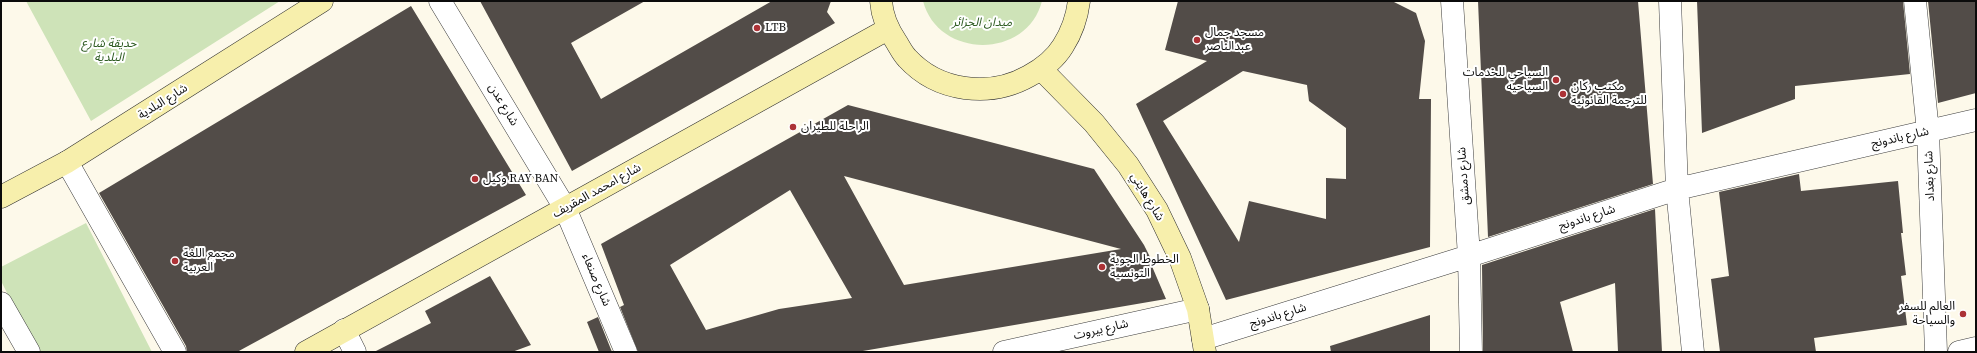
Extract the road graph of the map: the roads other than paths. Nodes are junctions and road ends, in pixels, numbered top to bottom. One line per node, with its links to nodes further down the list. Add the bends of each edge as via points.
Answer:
1 (322, 1): 12 (street, شارع البلدية)
2 (440, 1): 15 (street, شارع عدن)
3 (881, 1): 8 (street)
4 (1079, 1): 9 (street, via 1076,20 1063,47)
5 (1452, 1): 16 (street, شارع دمشق)
6 (1670, 1): 13 (street)
7 (1915, 1): 11 (street, شارع بغداد)
8 (888, 29): 9 (street, via 907,58 930,77 958,88 987,90 1015,84); 15 (street, شارع امحمد المقريف)
9 (1041, 69): 18 (street, شارع هايتي, via 1094,123 1137,178 1180,258)
10 (1976, 120): 11 (street, شارع باندونج)
11 (1928, 132): 13 (street, شارع باندونج); 30 (street, شارع بغداد)
12 (67, 162): 14 (street, شارع البلدية); 23 (street)
13 (1677, 189): 16 (street, شارع باندونج); 29 (street)
14 (1, 197)
15 (565, 208): 19 (street, شارع امحمد المقريف); 26 (street, شارع صنعاء)
16 (1469, 256): 20 (street, شارع باندونج); 28 (street, شارع دمشق)
17 (1, 303): 22 (street)
18 (1198, 309): 20 (street, شارع هايتي); 27 (street, شارع بيروت)
19 (344, 330): 24 (street, شارع امحمد المقريف); 25 (street)
20 (1204, 346)
21 (1976, 348): 31 (street)
22 (29, 352)
23 (175, 352)
24 (306, 352)
25 (355, 352)
26 (626, 352)
27 (1004, 352)
28 (1471, 352)
29 (1693, 352)
30 (1936, 352)
31 (1959, 352)

